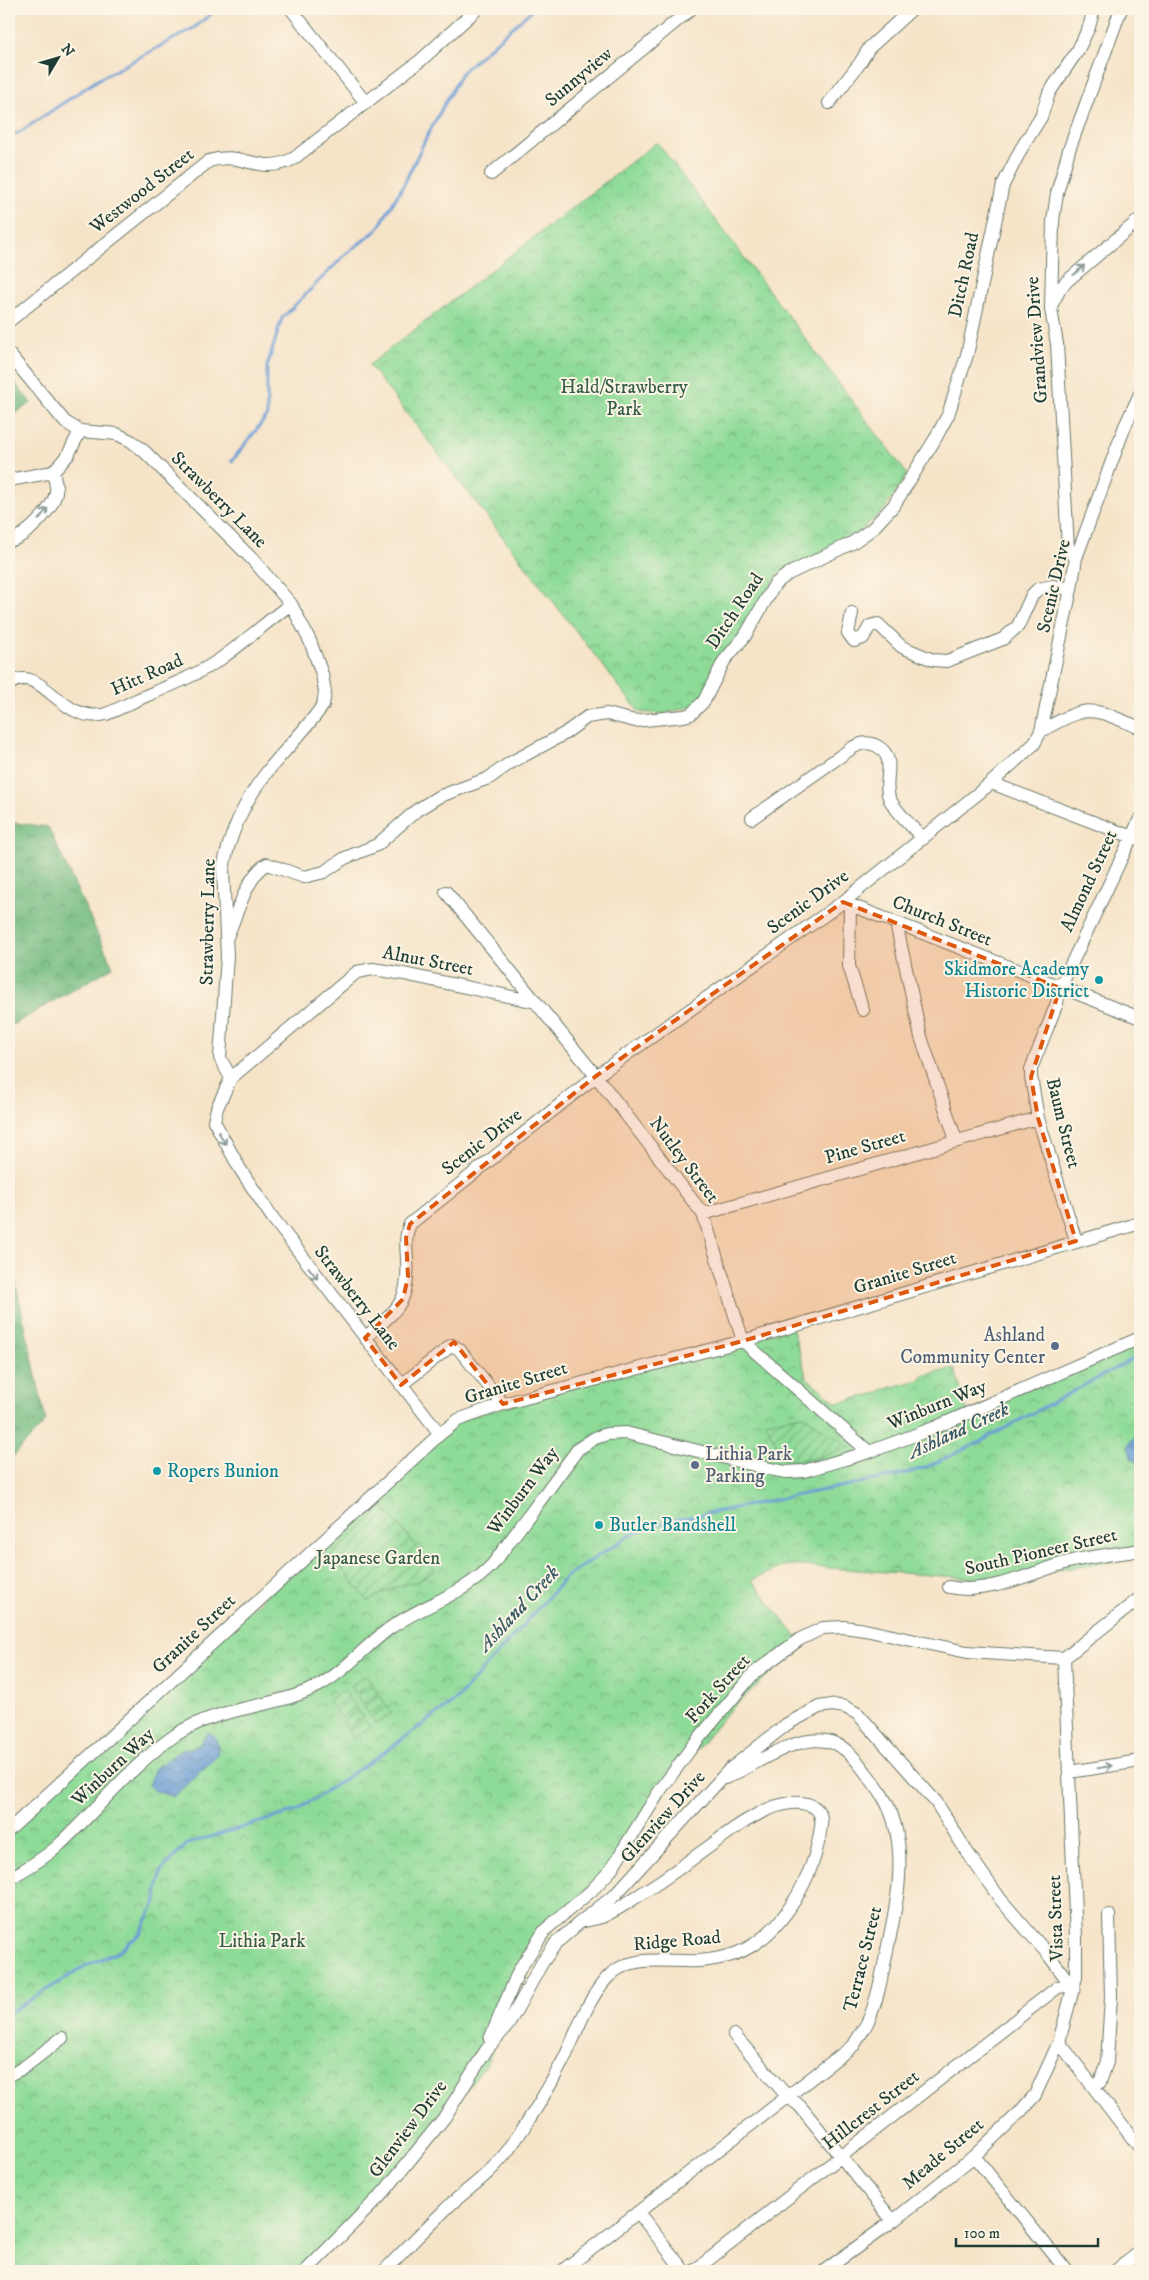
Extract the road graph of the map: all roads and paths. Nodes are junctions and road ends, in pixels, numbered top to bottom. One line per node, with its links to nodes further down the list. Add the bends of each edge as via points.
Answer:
1 (291, 9): 8 (street)
2 (477, 9): 8 (street, Westwood Street, via 421,60)
3 (691, 9): 9 (street, Sunnyview)
4 (912, 9): 7 (street, via 869,48)
5 (1094, 9): 34 (street, Ditch Road, via 1078,50 1049,93 1041,117 1021,149 1004,186 967,355 948,414 885,517 852,543 780,578 745,636 724,661 704,701 691,714 635,720 607,714 587,717 488,778 438,797 377,845 345,858 324,872 304,877 267,864 260,868 249,884)
6 (1121, 9): 11 (street, Grandview Drive, via 1069,150 1057,193 1053,221)
7 (829, 102)
8 (366, 103): 12 (street, Westwood Street, via 280,165 267,166 230,158 209,161)
9 (491, 174)
10 (1140, 219): 11 (street, one-way to 10, via 1067,281)
11 (1051, 309): 19 (street, Grandview Drive, via 1057,344 1068,548)
12 (9, 321)
13 (9, 354): 15 (street, Strawberry Lane, via 65,422)
14 (1140, 394): 19 (street, Scenic Drive)
15 (80, 430): 16 (street, via 68,455); 21 (street, Strawberry Lane, via 116,434 144,451 253,560)
16 (53, 472): 17 (street); 18 (street, one-way to 16, via 27,533 53,500 56,491)
17 (9, 480)
18 (9, 541)
19 (1076, 558): 20 (street, Scenic Drive)
20 (1071, 589): 22 (street, via 1053,586 1038,589 1011,633 947,662 933,660 902,647 878,624 870,626 863,638 854,641 848,633); 25 (street, Scenic Drive)
21 (291, 604): 23 (street, Hitt Road, via 201,671 106,714 74,711 36,681 23,678); 34 (street, Strawberry Lane, via 315,653 325,699 264,776 248,801 229,846 223,870)
22 (852, 613)
23 (9, 684)
24 (1140, 728): 25 (street, via 1102,712 1087,710 1070,714)
25 (1042, 731): 26 (street, Scenic Drive, via 1034,744)
26 (991, 783): 29 (street, Scenic Drive); 30 (street)
27 (752, 818): 29 (street, via 844,752 866,742 884,752 890,767 887,785 890,800)
28 (1140, 818): 30 (street, Almond Street)
29 (923, 839): 32 (street, Scenic Drive)
30 (1135, 839): 35 (street, Almond Street)
31 (446, 892): 36 (street, Nutley Street)
32 (846, 903): 33 (street, Church Street); 37 (street, via 849,966); 39 (street, Scenic Drive)
33 (896, 923): 35 (street, Church Street); 42 (street, via 921,1037)
34 (227, 937): 40 (street, Strawberry Lane, via 220,1058)
35 (1060, 988): 38 (street, Church Street); 41 (street, Baum Street, via 1031,1068)
36 (536, 1002): 39 (street, Nutley Street); 40 (street, Alnut Street, via 366,969 347,980)
37 (862, 1010)
38 (1140, 1018)
39 (596, 1076): 43 (street, Nutley Street); 46 (street, Scenic Drive, via 410,1224 406,1238 408,1277 403,1299 392,1314)
40 (231, 1078): 46 (street, Strawberry Lane, one-way to 46, via 217,1108 214,1121 217,1130 272,1217)
41 (1038, 1118): 42 (street, Pine Street); 45 (street, Baum Street)
42 (956, 1140): 43 (street, Pine Street)
43 (703, 1214): 48 (street, Nutley Street)
44 (1140, 1223): 45 (street, Granite Street)
45 (1076, 1241): 48 (street, Granite Street)
46 (365, 1338): 49 (street, Strawberry Lane)
47 (1140, 1338): 52 (street, Winburn Way, via 934,1428)
48 (743, 1341): 50 (street, Granite Street); 52 (street)
49 (401, 1385): 50 (street, via 452,1345 459,1349); 51 (street, Strawberry Lane)
50 (503, 1404): 51 (street, Granite Street, via 458,1420)
51 (440, 1434): 60 (street, Granite Street)
52 (869, 1452): 61 (street, Winburn Way, via 795,1472 770,1469 637,1435 618,1433 595,1438 578,1449 492,1564 472,1583 392,1627 317,1686 197,1722 138,1764 58,1846)
53 (1140, 1550): 54 (street, South Pioneer Street, via 1071,1562 980,1589)
54 (950, 1587)
55 (1140, 1598): 56 (street)
56 (1064, 1658): 58 (street, Vista Street); 68 (street, Fork Street, via 967,1652 844,1627 823,1628 800,1639 754,1673 688,1752 610,1871 545,1930 519,1970)
57 (1140, 1761): 58 (street, one-way to 57)
58 (1069, 1772): 64 (street, Vista Street, via 1076,1937)
59 (722, 1779): 63 (street, Glenview Drive, via 625,1886); 64 (street, Glenview Drive, via 743,1757 804,1714 832,1705 858,1714 936,1802 966,1852 1001,1900); 71 (street, Terrace Street, via 804,1741 825,1740 849,1752 860,1764 885,1799 895,1824 899,1864 894,1918 870,2018 854,2044)
60 (9, 1830)
61 (9, 1880)
62 (1109, 1915): 70 (street, via 1111,1997 1107,2062 1100,2082)
63 (579, 1923): 68 (street, Glenview Drive, via 549,1952 508,2025); 79 (street, Ridge Road, via 620,1908 769,1808 806,1803 816,1808 821,1817 817,1849 804,1881 778,1922 755,1943 715,1959 641,1961 626,1965 606,1978 594,1995 548,2088 508,2150)
64 (1074, 1989): 67 (street, Vista Street); 74 (street, Hillcrest Street, via 1058,1987)
65 (734, 2035): 71 (street)
66 (62, 2038): 69 (street)
67 (1059, 2042): 70 (street); 73 (street, Meade Street, via 1035,2095)
68 (486, 2049): 78 (street, Glenview Drive, via 428,2139 382,2193)
69 (9, 2075)
70 (1094, 2087): 72 (street)
71 (787, 2096): 74 (street, via 800,2106); 75 (street, Terrace Street)
72 (1140, 2148)
73 (974, 2156): 76 (street, Meade Street); 84 (street)
74 (841, 2157): 76 (street); 82 (street, Hillcrest Street)
75 (638, 2212): 80 (street, Terrace Street); 81 (street)
76 (893, 2220): 83 (street, Meade Street)
77 (1140, 2252): 85 (street)
78 (306, 2271)
79 (384, 2271)
80 (562, 2271)
81 (684, 2271)
82 (694, 2271)
83 (824, 2271)
84 (1067, 2271)
85 (1115, 2271)

